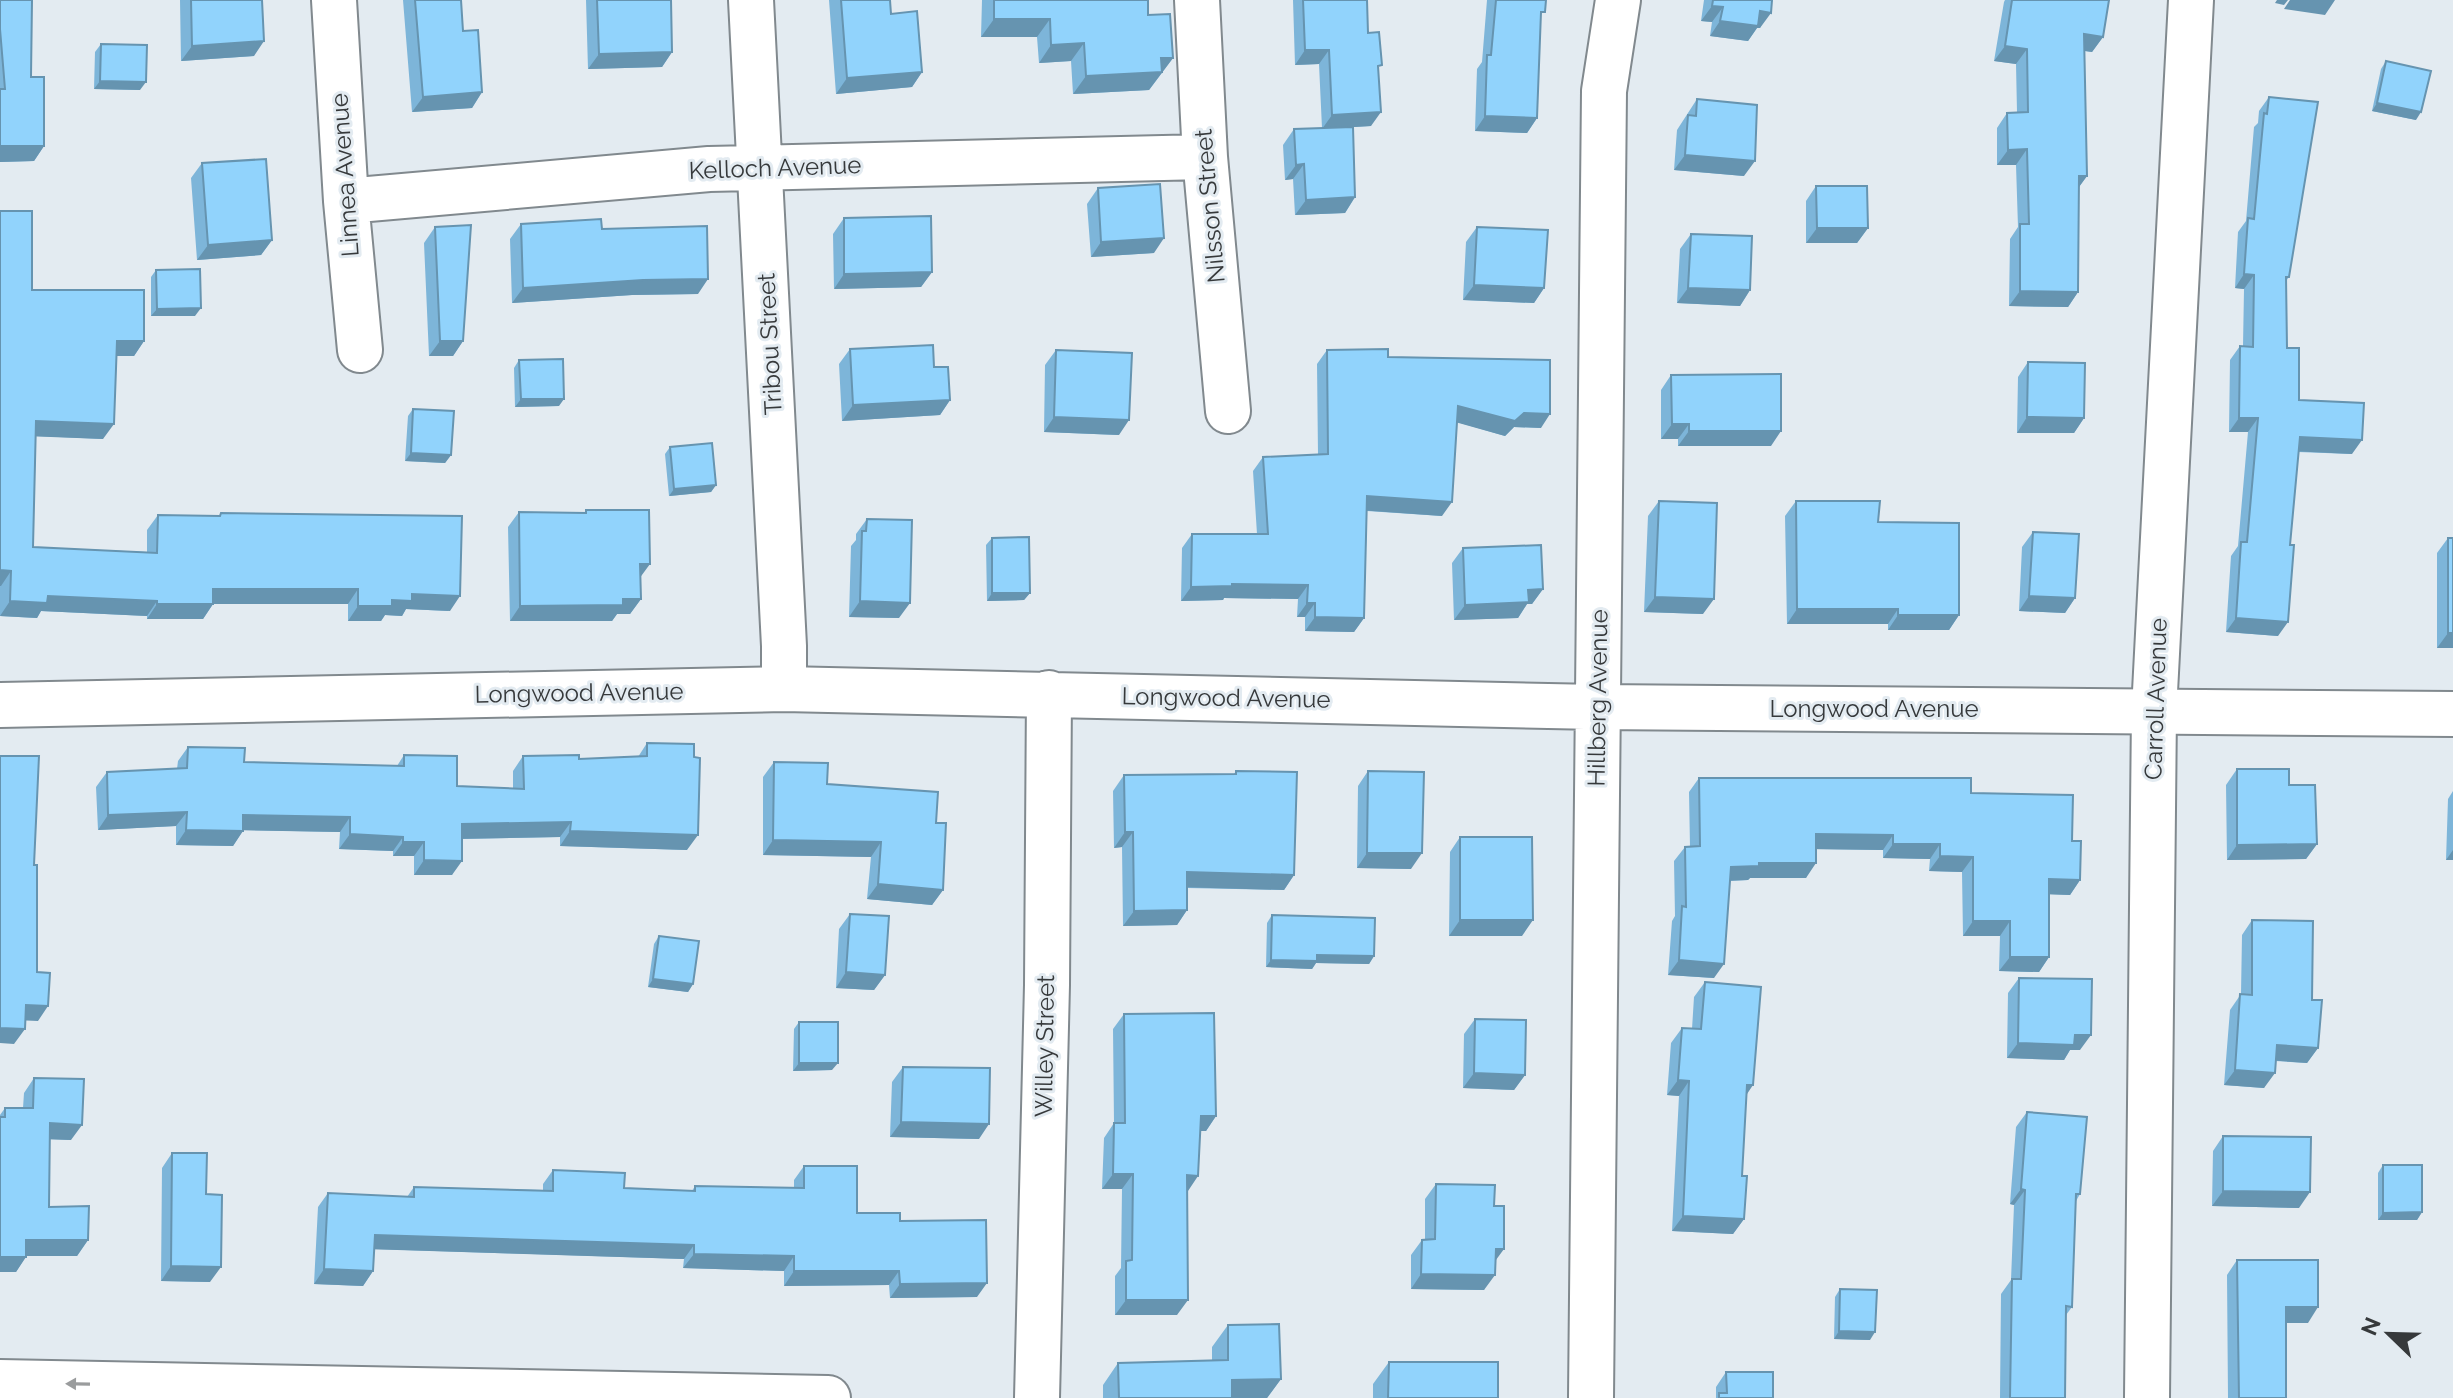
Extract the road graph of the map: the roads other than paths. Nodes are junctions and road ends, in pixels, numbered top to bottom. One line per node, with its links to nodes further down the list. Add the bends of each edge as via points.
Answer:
1 (334, 0): 8 (street, Linnea Avenue)
2 (751, 0): 7 (street, Tribou Street)
3 (1197, 0): 6 (street, Nilsson Street)
4 (1618, 0): 14 (street, Hillberg Avenue, via 1604,91)
5 (2191, 0): 15 (street, Carroll Avenue)
6 (1205, 157): 7 (street, Kelloch Avenue); 10 (street, Nilsson Street)
7 (761, 167): 8 (street, Kelloch Avenue); 11 (street, Tribou Street)
8 (346, 201): 9 (street, Linnea Avenue)
9 (360, 350)
10 (1228, 411)
11 (784, 689): 12 (street, Longwood Avenue); 13 (street, Longwood Avenue)
12 (1049, 693): 14 (street, Longwood Avenue); 20 (street, Willey Street)
13 (0, 705)
14 (1597, 707): 15 (street, Longwood Avenue); 21 (street, Hillberg Avenue)
15 (2154, 711): 16 (street, Longwood Avenue); 22 (street, Carroll Avenue)
16 (2453, 714)
17 (0, 1382): 18 (street, one-way to 17)
18 (426, 1394): 19 (street)
19 (828, 1398)
20 (1037, 1398)
21 (1591, 1398)
22 (2147, 1398)

